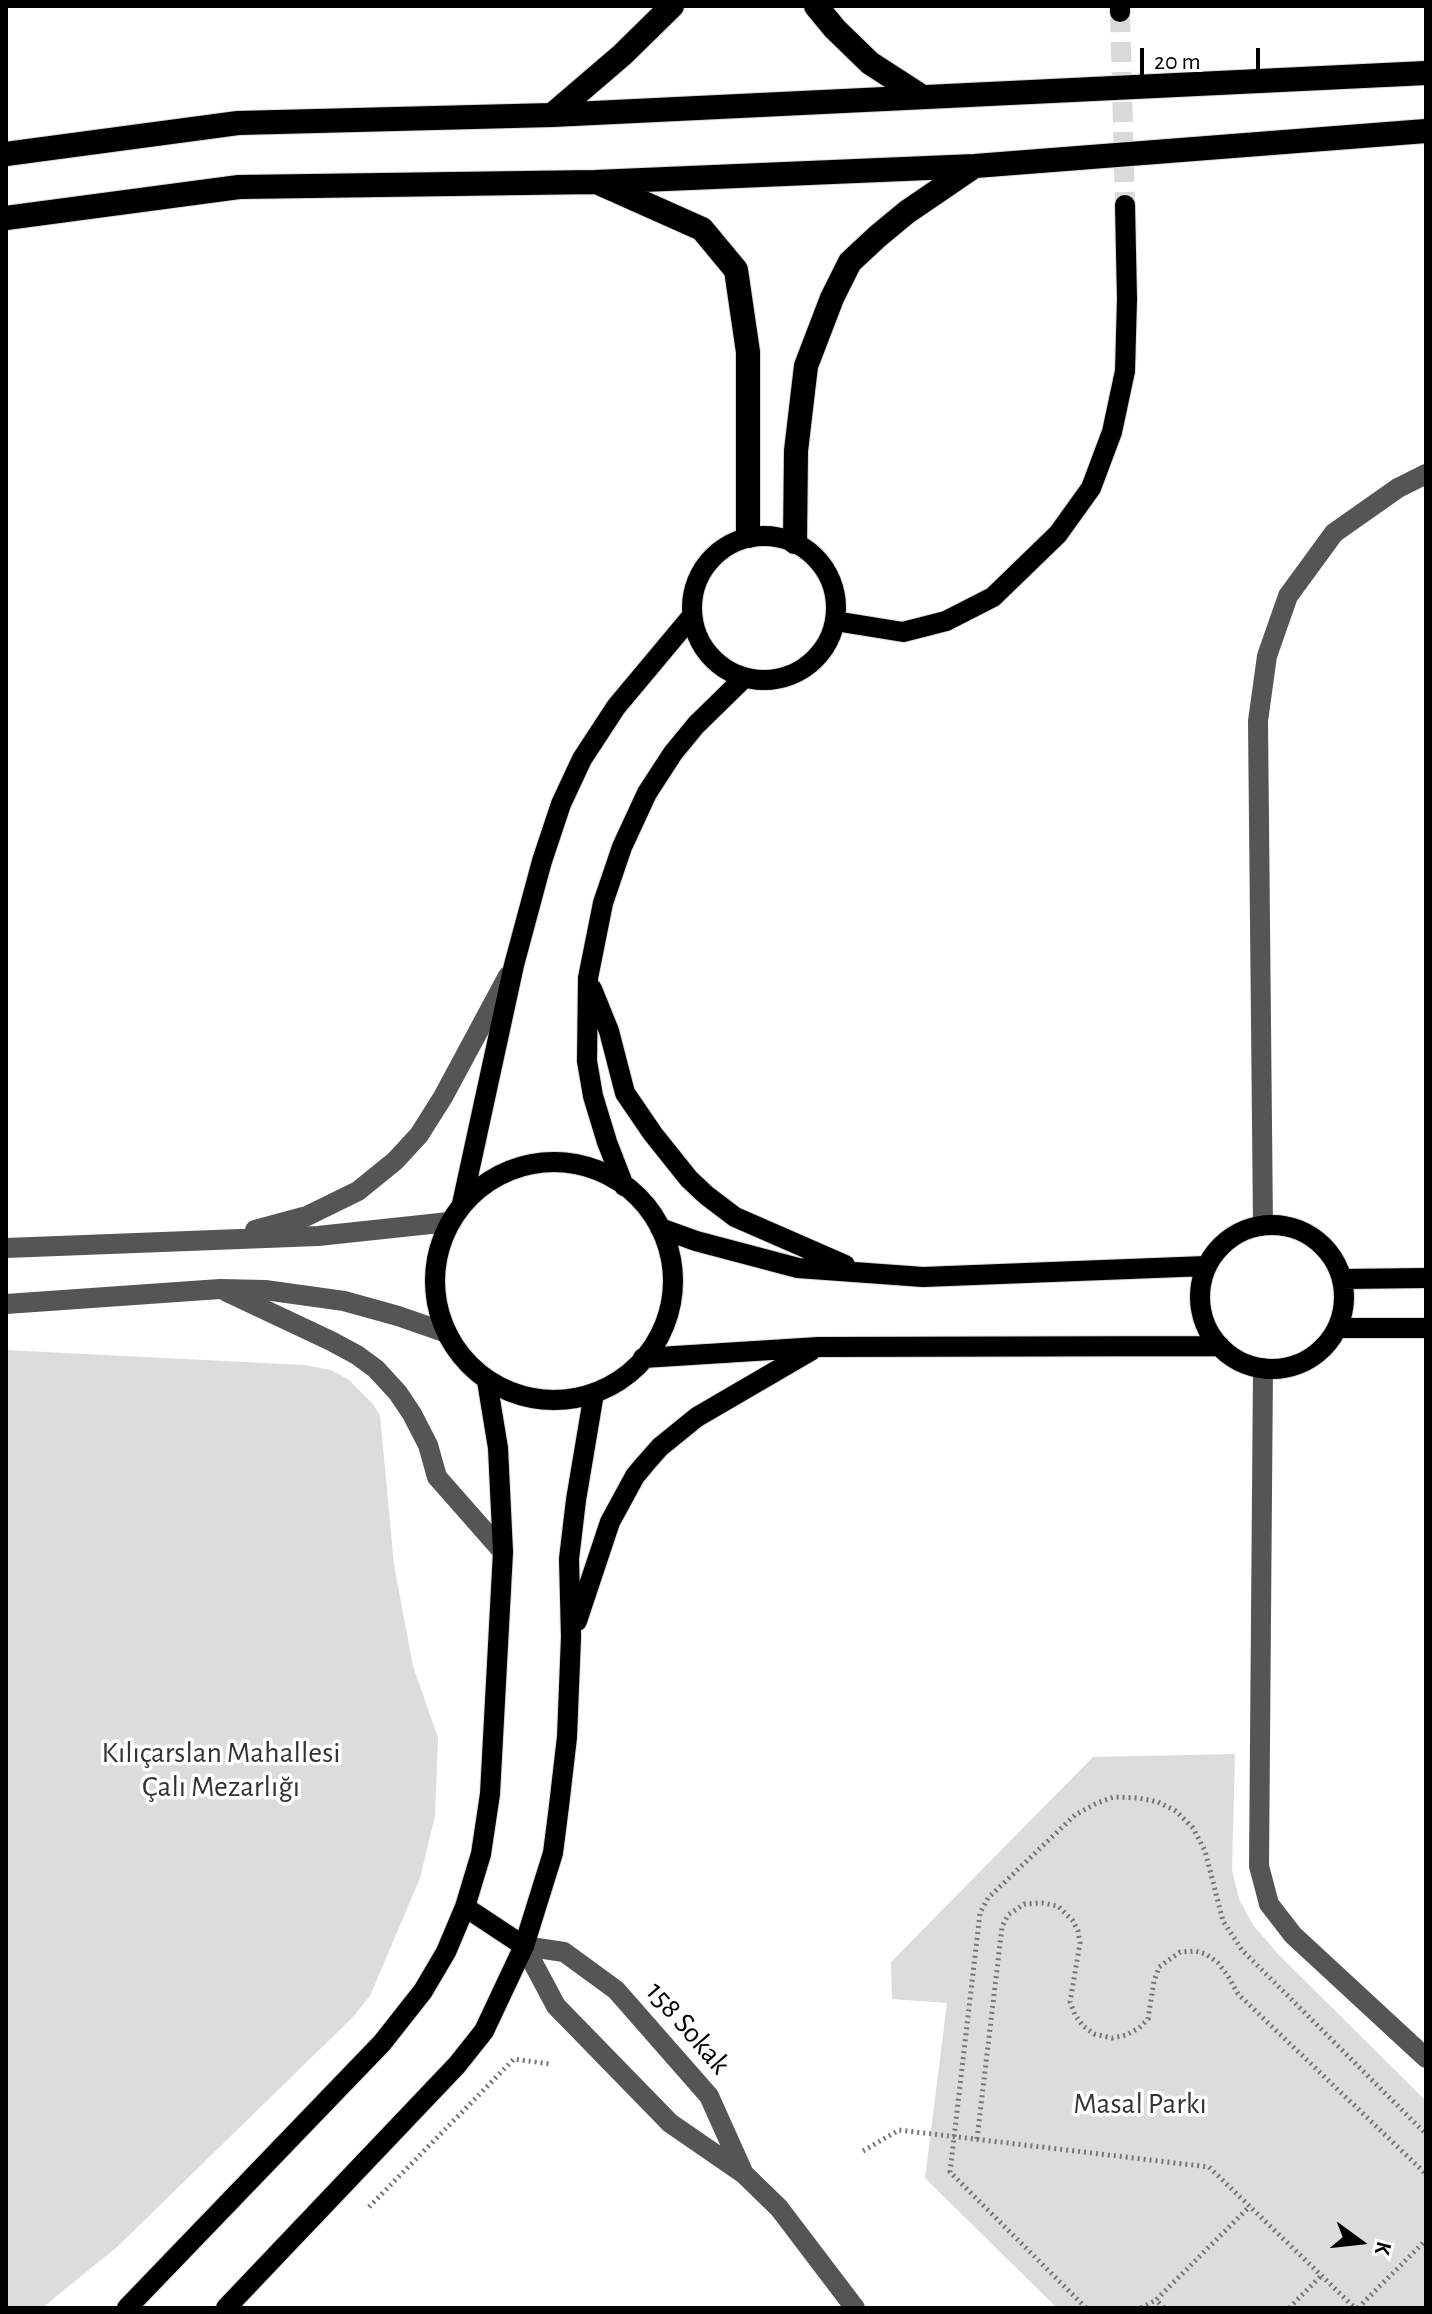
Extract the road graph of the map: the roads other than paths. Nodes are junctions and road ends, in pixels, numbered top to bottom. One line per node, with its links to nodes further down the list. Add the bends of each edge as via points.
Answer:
1 (672, 6): 5 (highway)
2 (816, 6): 4 (highway, via 870,63)
3 (1426, 73): 4 (highway)
4 (921, 96): 5 (highway)
5 (552, 115): 7 (highway, via 238,123)
6 (1426, 131): 8 (highway)
7 (6, 154)
8 (975, 166): 9 (highway); 14 (highway, via 878,236 850,262 832,298 806,366 796,451)
9 (595, 182): 11 (highway, via 239,187); 13 (highway, via 702,229 736,270 748,352)
10 (1125, 205): 16 (main road, via 1125,371 1112,432 1091,488 1058,534 993,597 946,621 903,632)
11 (6, 218)
12 (1426, 474): 23 (street, via 1334,533 1288,596 1267,656 1258,721)
13 (748, 536): 14 (main road, via 772,535); 15 (main road, via 726,545 708,561 695,582)
14 (795, 542): 16 (main road, via 815,555 829,575 836,597)
15 (692, 616): 17 (main road, via 705,652); 18 (main road, via 616,707 582,759 542,861)
16 (835, 621): 17 (main road, via 820,653 792,675)
17 (744, 678): 19 (main road, via 696,725 647,793 603,903)
18 (514, 965): 21 (main road); 25 (street, via 443,1097 395,1161 358,1191 307,1216)
19 (588, 978): 20 (main road, via 587,1061 593,1096); 28 (main road, via 625,1093 689,1179 735,1217)
20 (624, 1186): 21 (main road, via 602,1171 565,1162 526,1165 491,1179); 24 (main road)
21 (462, 1204): 22 (main road)
22 (449, 1222): 25 (street, via 318,1236); 35 (main road, via 434,1278)
23 (1263, 1225): 27 (main road, via 1220,1246); 30 (main road, via 1287,1225 1309,1234 1328,1250)
24 (660, 1228): 28 (main road, via 798,1268); 38 (main road, via 671,1257 672,1298 660,1336)
25 (224, 1239): 26 (street)
26 (6, 1248)
27 (1206, 1266): 28 (main road, via 923,1277); 36 (main road, via 1200,1289 1202,1313)
28 (859, 1272)
29 (1426, 1278): 30 (main road)
30 (1342, 1279): 33 (main road, via 1345,1294)
31 (220, 1289): 32 (street); 35 (street, via 344,1301); 42 (street, via 331,1341 376,1369 412,1414 437,1477)
32 (6, 1304)
33 (1337, 1328): 34 (main road); 39 (main road, via 1315,1355 1294,1366)
34 (1426, 1328)
35 (447, 1333): 40 (main road, via 458,1354)
36 (1220, 1346): 37 (main road); 39 (main road, via 1248,1365)
37 (819, 1347): 38 (main road); 43 (main road, via 697,1417 645,1464 610,1522)
38 (643, 1358): 41 (main road, via 636,1368)
39 (1263, 1368): 46 (street, via 1259,1866 1269,1904 1293,1935)
40 (487, 1381): 41 (main road, via 524,1398 564,1401); 42 (main road, via 498,1448)
41 (594, 1393): 43 (main road, via 569,1559)
42 (503, 1552): 44 (main road, via 490,1794 481,1854)
43 (571, 1637): 45 (main road, via 567,1737 553,1853)
44 (465, 1907): 45 (main road); 48 (main road, via 423,1991 382,2043)
45 (524, 1946): 47 (street, via 566,2017 670,2123); 47 (street, 158 Sokak, via 564,1952 616,1990 709,2096); 49 (main road, via 484,2031 457,2065)
46 (1426, 2058)
47 (744, 2174): 50 (street, 158 Sokak, via 779,2208)
48 (127, 2308)
49 (226, 2308)
50 (855, 2308)

